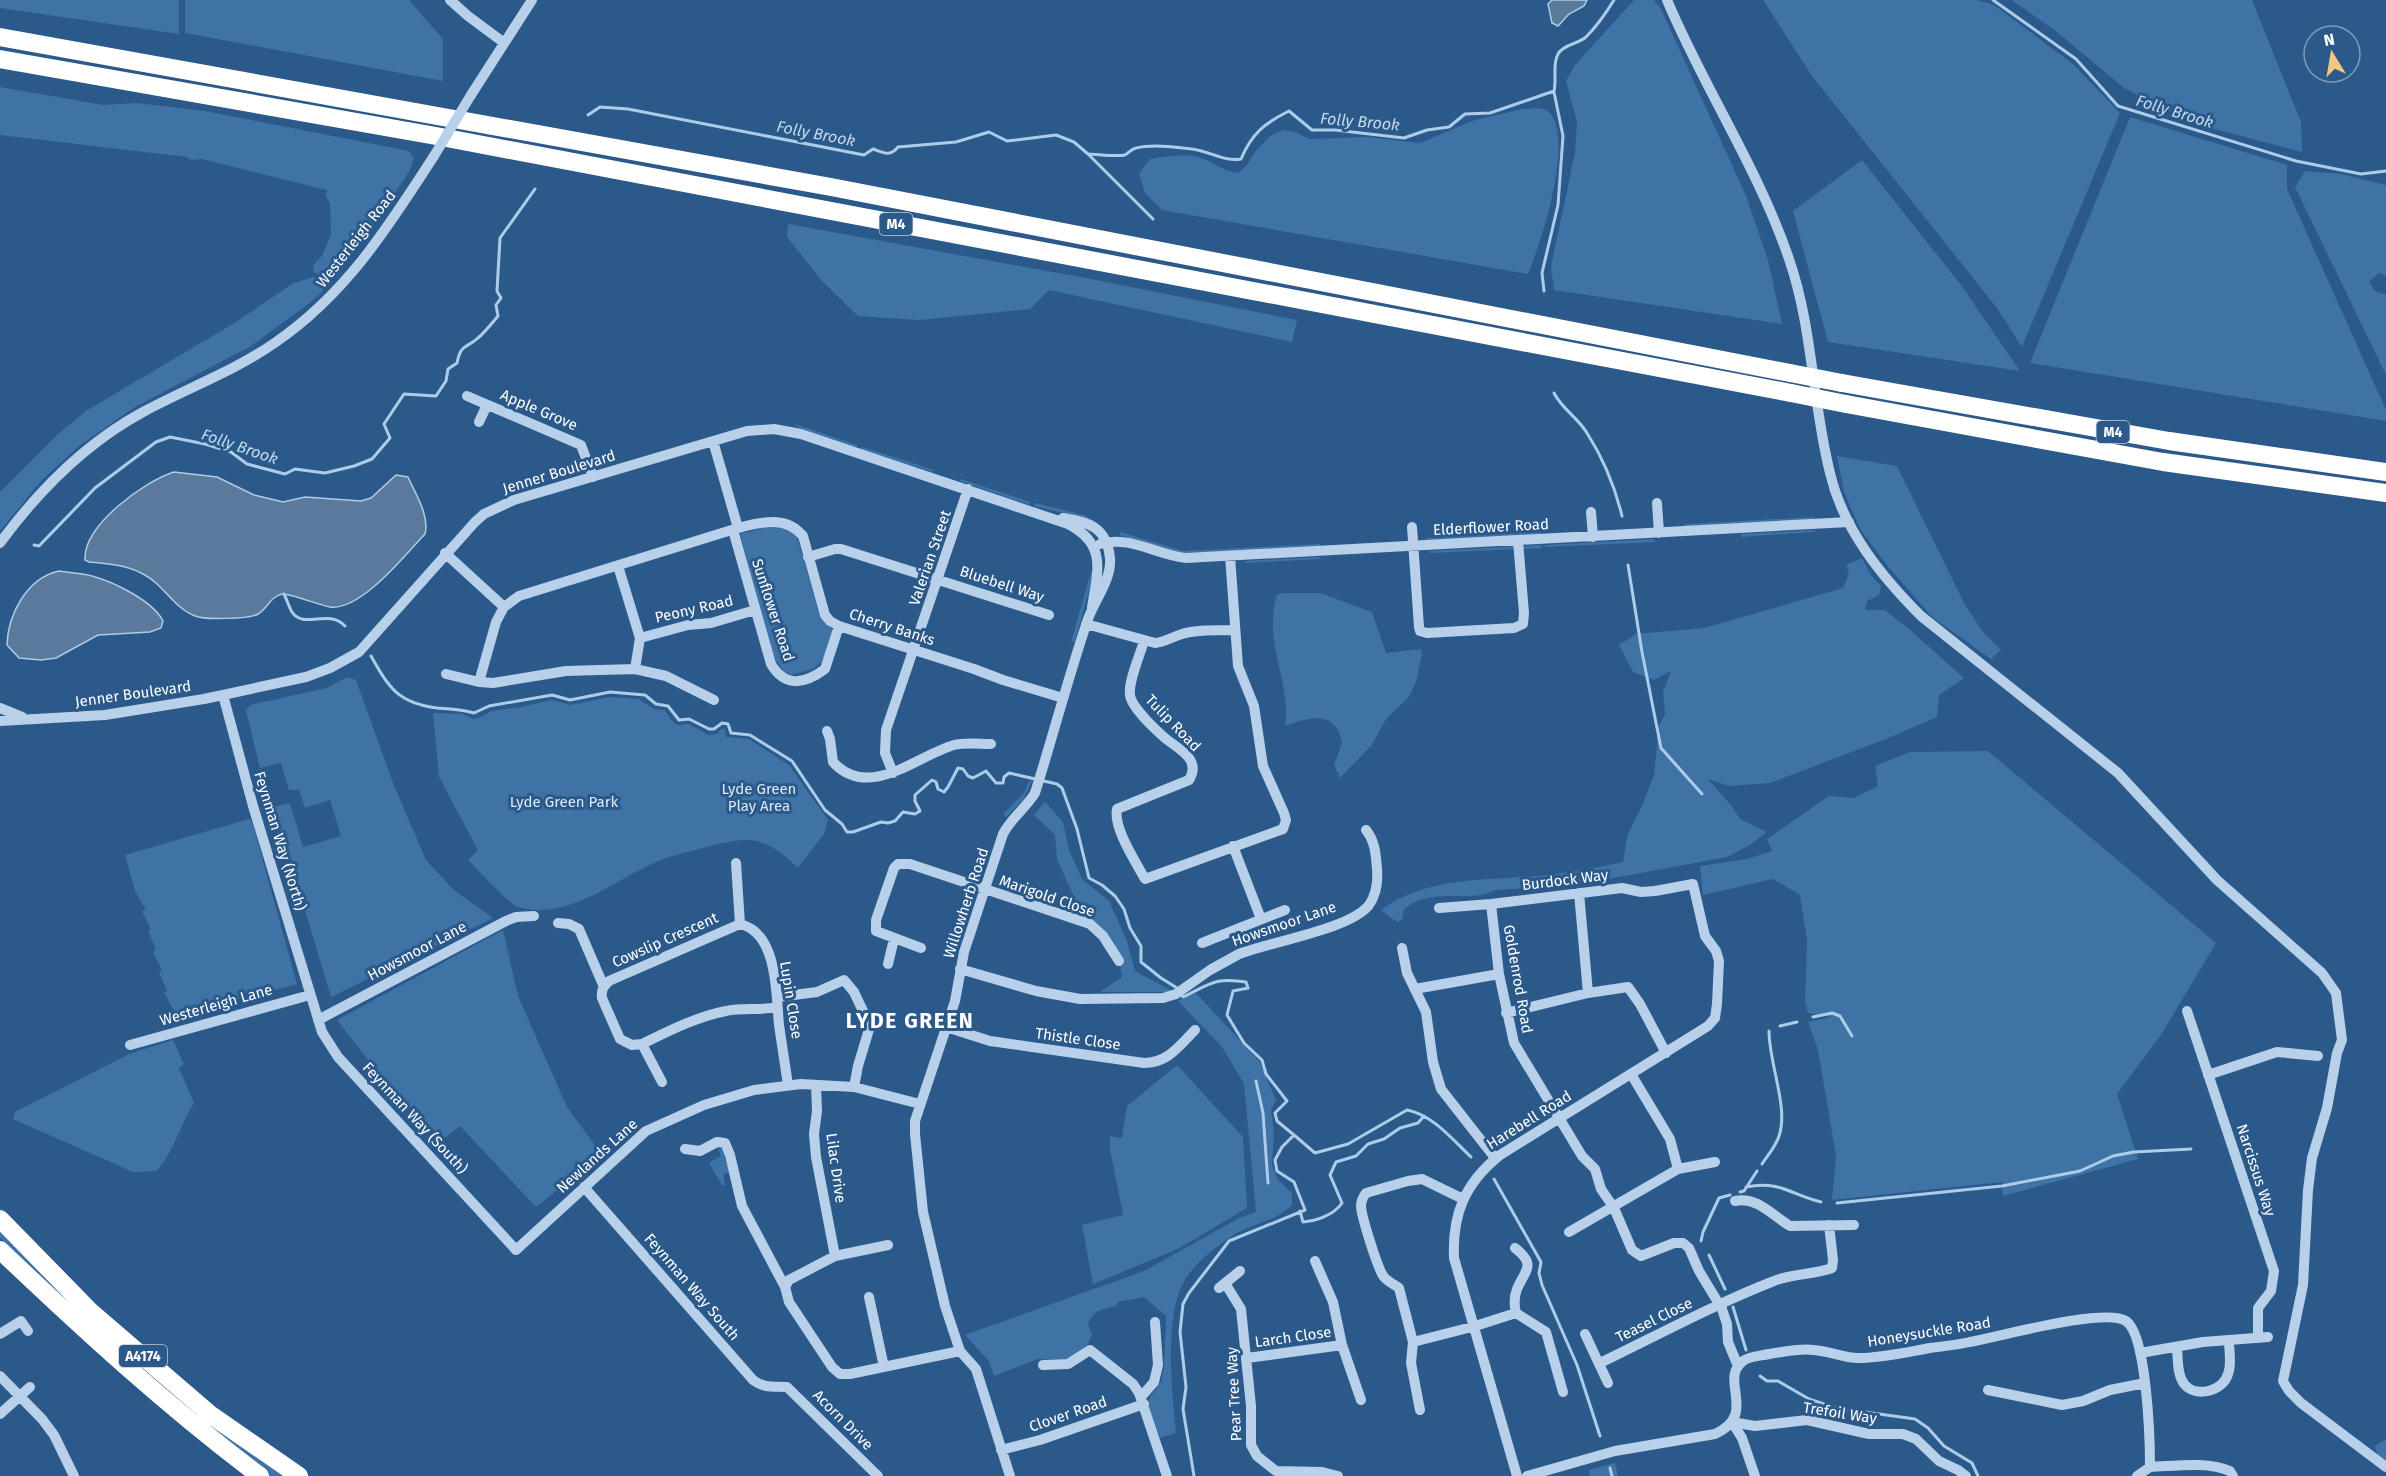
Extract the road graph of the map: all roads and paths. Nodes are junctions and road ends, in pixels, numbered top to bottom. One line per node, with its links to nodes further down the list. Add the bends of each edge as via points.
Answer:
1 (450, 0): 5 (street)
2 (532, 0): 5 (street, Westerleigh Road)
3 (1667, 0): 18 (street, via 1763,194 1790,261 1804,318 1830,475)
4 (0, 37): 11 (highway, M4, bridge, via 831,188 1842,383 2169,441)
5 (503, 42): 25 (street, Westerleigh Road, bridge, via 399,211 341,288 275,343 142,412 99,439 53,478)
6 (0, 59): 14 (highway, M4, bridge, via 436,136 2163,462)
7 (467, 396): 8 (street, Apple Grove)
8 (487, 405): 9 (street, Apple Grove); 12 (street, Apple Grove, via 581,445)
9 (479, 422)
10 (713, 441): 12 (street, Jenner Boulevard); 13 (street, Jenner Boulevard, via 747,431 774,429 801,434); 20 (street)
11 (2386, 472)
12 (593, 477): 29 (street, Jenner Boulevard, via 497,507 475,522)
13 (968, 489): 17 (street, Jenner Boulevard); 35 (street, Valerian Street)
14 (2386, 493)
15 (1657, 503): 21 (street)
16 (1591, 512): 22 (street)
17 (1045, 515): 24 (street, Jenner Boulevard, via 1089,523); 27 (street, Jenner Boulevard, via 1076,528)
18 (1849, 522): 21 (street, Elderflower Road); 157 (street, via 1875,565 1921,616 2118,773 2217,880 2322,973 2336,993 2342,1040 2312,1158 2303,1285 2283,1381 2301,1403)
19 (1412, 527): 28 (street)
20 (736, 529): 32 (street, Cherry Banks, via 785,522 803,536); 34 (street, Cherry Banks); 38 (street, Sunflower Road)
21 (1659, 533): 22 (street, Elderflower Road)
22 (1593, 537): 23 (street, Elderflower Road)
23 (1518, 541): 28 (street, Elderflower Road); 28 (street, via 1523,624 1514,628 1426,633 1419,627)
24 (1105, 542): 26 (street, Elderflower Road); 27 (street, Elderflower Road); 30 (street, Jenner Boulevard)
25 (0, 543)
26 (1136, 544): 30 (street); 31 (street, Elderflower Road, via 1180,558)
27 (1094, 546): 33 (street)
28 (1414, 546): 31 (street, Elderflower Road)
29 (445, 553): 36 (street); 49 (street, Jenner Boulevard, via 354,656 306,677)
30 (1109, 555): 33 (street); 37 (street, Willowherb Road, via 1107,577)
31 (1230, 556): 42 (street)
32 (808, 557): 35 (street, Bluebell Way, via 841,549); 41 (street, Cherry Banks, via 825,615)
33 (1098, 559): 37 (street)
34 (618, 566): 36 (street, Cherry Banks, via 527,592); 43 (street)
35 (939, 579): 39 (street, Bluebell Way); 45 (street, Valerian Street)
36 (504, 607): 48 (street)
37 (1092, 607): 40 (street, Willowherb Road)
38 (755, 610): 41 (street, Sunflower Road, via 771,664 785,680 793,682 825,669); 43 (street, Peony Road)
39 (1049, 615)
40 (1086, 624): 44 (street); 50 (street, Willowherb Road)
41 (839, 626): 45 (street, Cherry Banks)
42 (1234, 630): 44 (street, via 1191,632 1160,643); 59 (street, via 1238,666 1254,706 1263,766 1286,820 1282,829)
43 (640, 638): 46 (street)
44 (1144, 641): 59 (street, Tulip Road, via 1130,687 1132,701 1166,739 1190,758 1193,768 1189,780 1117,809 1121,831 1145,879)
45 (914, 650): 50 (street, Cherry Banks); 57 (street, Valerian Street, via 884,741)
46 (635, 669): 48 (street, via 576,670); 51 (street, via 666,676)
47 (446, 674): 48 (street)
48 (479, 682)
49 (223, 695): 53 (street, Jenner Boulevard, via 105,715); 82 (street, Feynman Way (North))
50 (1063, 698): 62 (street, Willowherb Road, via 1035,793 1009,824)
51 (714, 700)
52 (0, 708): 53 (street, Jenner Boulevard)
53 (28, 719): 54 (street, Jenner Boulevard)
54 (0, 722)
55 (826, 731): 57 (street, via 833,762 846,773 873,778)
56 (992, 744): 57 (street, via 957,744)
57 (893, 773)
58 (1366, 830): 77 (street, Howsmoor Lane, via 1373,842 1378,878 1376,891 1363,910 1329,927 1239,954 1163,998 1080,999)
59 (1233, 846): 68 (street)
60 (736, 863): 70 (street)
61 (1693, 884): 63 (street, Burdock Way, via 1655,891 1622,888); 91 (street, Harebell Road, via 1705,936 1719,961 1715,1018)
62 (984, 890): 71 (street, Marigold Close, via 910,864 898,864 875,925 876,931); 75 (street, Marigold Close, via 1090,924); 77 (street, Willowherb Road)
63 (1579, 893): 64 (street, Burdock Way); 81 (street)
64 (1491, 904): 65 (street, Burdock Way); 78 (street, Goldenrod Road)
65 (1439, 908)
66 (1285, 910): 68 (street)
67 (534, 916): 86 (street, Howsmoor Lane, via 506,921)
68 (1261, 919): 72 (street)
69 (558, 923): 79 (street, Cowslip Crescent, via 579,929)
70 (740, 924): 79 (street, Cowslip Crescent, via 609,981); 83 (street, Lupin Close, via 751,927 763,940)
71 (894, 939): 73 (street); 76 (street)
72 (1202, 943)
73 (921, 948)
74 (1402, 948): 80 (street)
75 (1119, 961)
76 (888, 964)
77 (960, 969): 87 (street, Willowherb Road)
78 (1499, 974): 80 (street); 85 (street, Goldenrod Road)
79 (604, 987): 89 (street, Cowslip Crescent, via 602,998 620,1039 632,1045)
80 (1415, 989): 102 (street, via 1426,1012 1441,1089)
81 (1588, 993): 85 (street); 91 (street, via 1628,987)
82 (310, 994): 86 (street, Feynman Way (South)); 90 (street, Westerleigh Lane)
83 (778, 1002): 89 (street, via 762,1010 728,1010 703,1017); 96 (street, Lupin Close); 98 (street, via 844,980 870,1026)
84 (2187, 1011): 94 (street, Narcissus Way)
85 (1506, 1013): 100 (street, Goldenrod Road, via 1514,1043)
86 (318, 1020): 114 (street, Feynman Way (South), via 339,1057)
87 (946, 1027): 88 (street, Thistle Close, via 990,1041 1144,1063 1168,1058); 99 (street, Willowherb Road)
88 (1195, 1030)
89 (642, 1044): 95 (street)
90 (130, 1045)
91 (1666, 1053): 93 (street, Harebell Road)
92 (2318, 1056): 94 (street, via 2277,1052)
93 (1631, 1074): 100 (street, Harebell Road); 104 (street, via 1670,1139)
94 (2208, 1074): 130 (street, Narcissus Way, via 2274,1270 2271,1291 2258,1308 2263,1338)
95 (662, 1082)
96 (788, 1085): 97 (street, Newlands Lane); 105 (street, Newlands Lane, via 723,1098 656,1125)
97 (816, 1085): 98 (street, Newlands Lane); 117 (street, Lilac Drive, via 816,1157)
98 (854, 1087): 99 (street, Newlands Lane)
99 (920, 1104): 135 (street, Willowherb Road, via 915,1134 923,1212)
100 (1560, 1118): 102 (street, Harebell Road); 108 (street, Goldenrod Road, via 1582,1156 1595,1169 1601,1189)
101 (685, 1149): 120 (street, via 700,1151 717,1142 725,1143 742,1206)
102 (1495, 1158): 106 (street, Harebell Road)
103 (1715, 1162): 104 (street)
104 (1678, 1169): 108 (street)
105 (584, 1187): 114 (street, Newlands Lane); 146 (street, Feynman Way South, via 753,1380 760,1386)
106 (1463, 1199): 125 (street, Harebell Road, via 1453,1235 1454,1258); 131 (street, via 1422,1179 1366,1193 1362,1198 1365,1223 1379,1264 1384,1277 1399,1288)
107 (1735, 1201): 110 (street, via 1745,1199 1773,1212 1790,1226)
108 (1614, 1208): 112 (street); 122 (street, Goldenrod Road, via 1636,1254 1641,1256 1674,1243 1689,1248)
109 (0, 1220): 160 (highway, A4174, via 90,1311 211,1415)
110 (1829, 1225): 111 (street); 122 (street, Teasel Close, via 1832,1268 1793,1274)
111 (1854, 1225)
112 (1569, 1232)
113 (888, 1245): 117 (street)
114 (519, 1247)
115 (1515, 1248): 123 (street, via 1527,1264 1516,1295)
116 (0, 1250): 159 (highway, A4174, via 202,1432)
117 (835, 1256): 120 (street, via 789,1280)
118 (1315, 1261): 132 (street, via 1333,1302)
119 (1240, 1271): 137 (street, Pear Tree Way, via 1222,1285 1241,1309)
120 (785, 1287): 141 (street, via 789,1302 840,1374)
121 (869, 1296): 141 (street)
122 (1720, 1305): 138 (street, Teasel Close); 140 (street)
123 (1515, 1313): 125 (street); 148 (street, via 1546,1332)
124 (1155, 1322): 151 (street, via 1158,1365 1154,1382)
125 (1472, 1327): 131 (street); 165 (street, Harebell Road)
126 (28, 1331): 127 (street, via 21,1321)
127 (0, 1334)
128 (1585, 1334): 138 (street)
129 (1094, 1338): 134 (street)
130 (2229, 1341): 133 (street); 133 (street, via 2227,1378 2222,1385 2207,1391 2185,1385)
131 (1413, 1342): 152 (street, via 1411,1363)
132 (1342, 1345): 137 (street, Larch Close); 150 (street)
133 (2177, 1347): 136 (street)
134 (1090, 1350): 139 (street, via 1068,1364); 151 (street, via 1133,1384)
135 (960, 1351): 141 (street); 155 (street, Willowherb Road, via 976,1369)
136 (2140, 1353): 140 (street, Honeysuckle Road, via 2126,1321 2102,1317 1879,1356 1858,1358 1796,1350 1750,1358); 144 (street)
137 (1247, 1358): 164 (street, Pear Tree Way, via 1251,1445 1257,1456 1276,1470)
138 (1600, 1363): 143 (street)
139 (1043, 1365)
140 (1738, 1366): 154 (street, via 1734,1377 1738,1407)
141 (885, 1367)
142 (0, 1376): 149 (street)
143 (1608, 1383)
144 (2145, 1383): 147 (street, via 2062,1405); 156 (street)
145 (30, 1387): 149 (street)
146 (788, 1387): 161 (street, Acorn Drive)
147 (1988, 1390)
148 (1563, 1392)
149 (19, 1396): 153 (street); 158 (street, via 54,1435)
150 (1361, 1400)
151 (1142, 1401): 155 (street, Clover Road, via 1040,1440); 163 (street)
152 (1420, 1410)
153 (0, 1414)
154 (1732, 1422): 166 (street, via 1715,1434 1615,1452); 167 (street, via 1742,1437); 168 (street, Trefoil Way, via 1755,1426 1808,1420 1869,1434 1903,1434 1916,1439 1940,1461)
155 (1001, 1450): 162 (street, Willowherb Road)
156 (2150, 1467): 169 (street); 170 (street, via 2222,1467)
157 (2386, 1467)
158 (74, 1476)
159 (260, 1476)
160 (299, 1476)
161 (878, 1476)
162 (1010, 1476)
163 (1167, 1476)
164 (1338, 1476)
165 (1516, 1476)
166 (1527, 1476)
167 (1755, 1476)
168 (1966, 1476)
169 (2137, 1476)
170 (2232, 1476)

